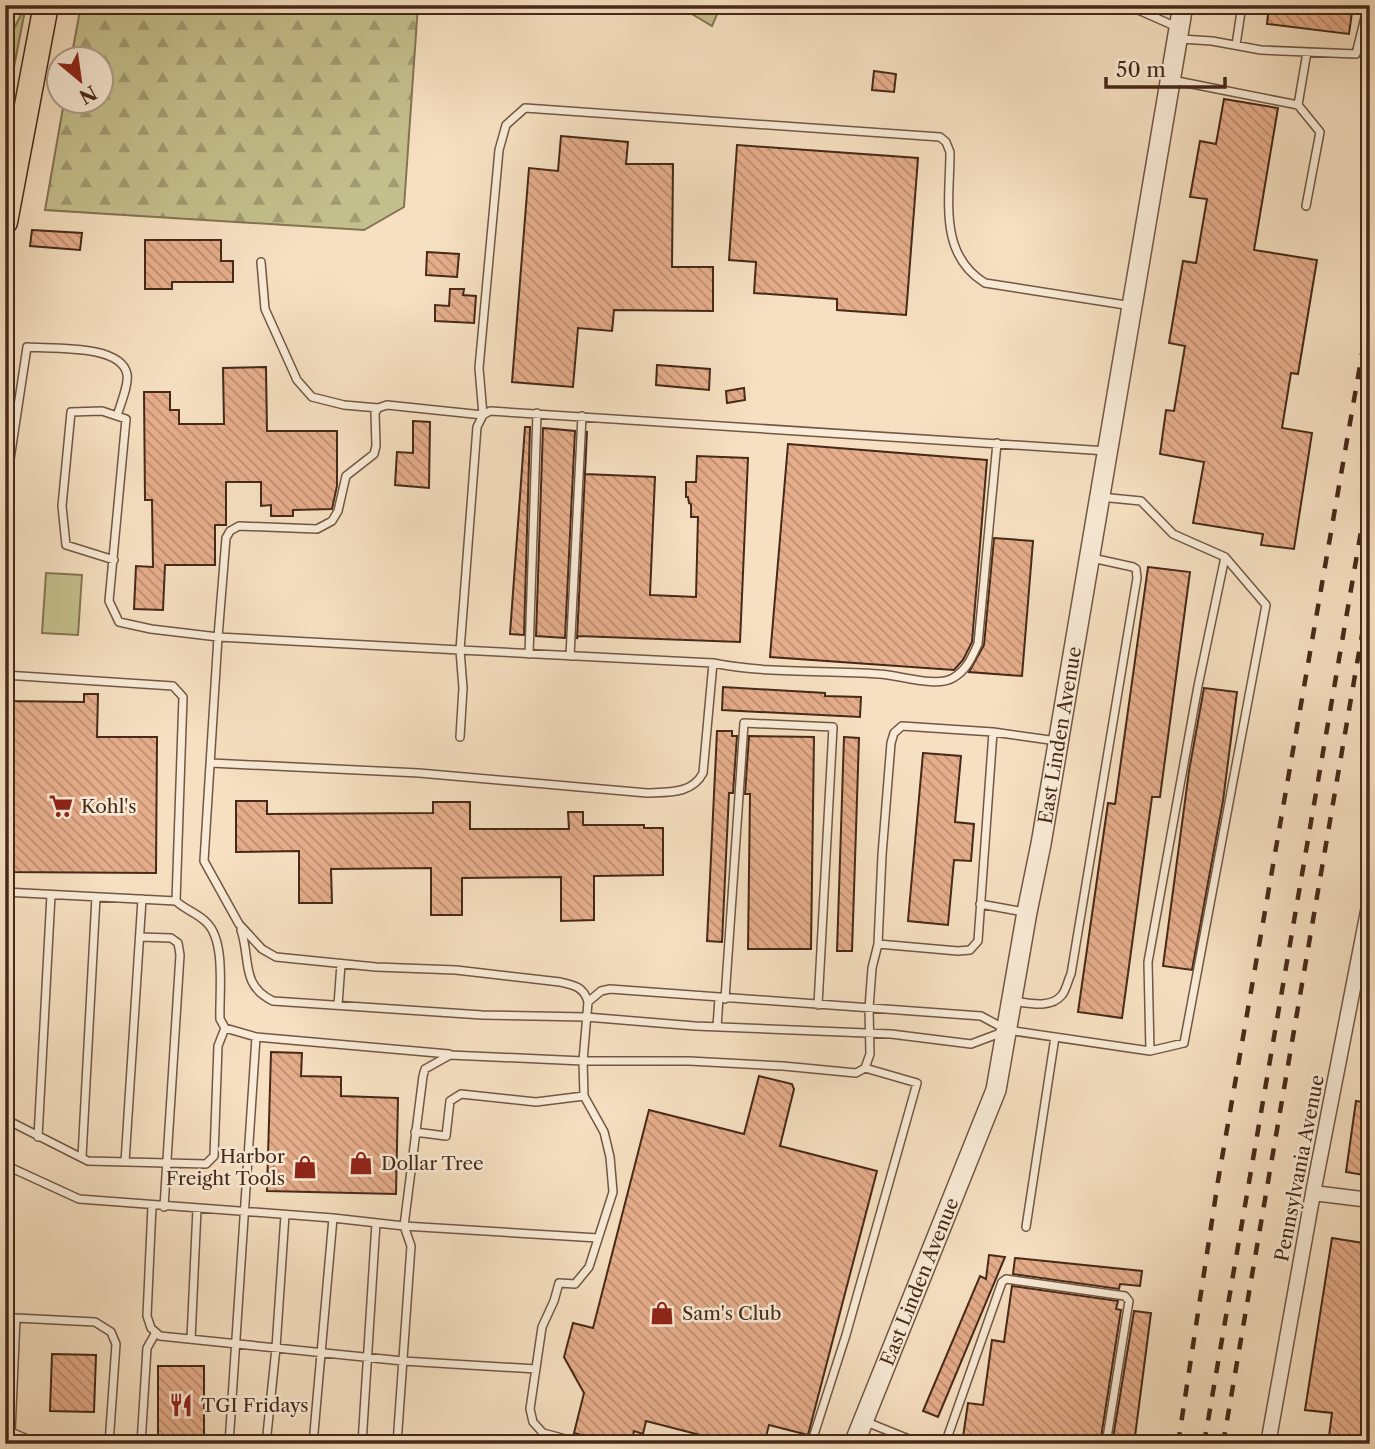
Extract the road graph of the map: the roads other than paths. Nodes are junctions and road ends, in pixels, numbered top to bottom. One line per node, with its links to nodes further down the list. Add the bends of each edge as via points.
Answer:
1 (46, 5): 12 (highway)
2 (1127, 5): 6 (lane)
3 (1183, 5): 6 (street, East Linden Avenue)
4 (1242, 5): 7 (lane)
5 (1368, 5): 8 (lane, via 1356,54)
6 (1179, 33): 7 (lane); 9 (street, East Linden Avenue)
7 (1236, 45): 8 (lane)
8 (1307, 52): 10 (lane)
9 (1171, 79): 10 (lane); 14 (street, East Linden Avenue)
10 (1298, 105): 11 (lane, via 1320,132)
11 (1306, 206)
12 (5, 222)
13 (261, 262): 15 (lane, via 265,309 297,380 312,397)
14 (1132, 306): 17 (lane, via 985,283 970,274 950,235 950,152 940,137 525,108 506,125 499,150 479,368); 21 (street, East Linden Avenue)
15 (378, 408): 17 (lane, via 387,405); 27 (lane, via 374,454 346,476 338,512 331,521 317,529 239,526 230,531)
16 (537, 413): 17 (lane, via 499,410); 19 (lane); 29 (lane)
17 (484, 415): 28 (lane, via 477,427)
18 (117, 416): 22 (lane, via 127,376 121,360 106,352 27,347); 26 (lane, via 125,419); 26 (lane, via 102,411 71,412 62,506 66,545)
19 (582, 416): 20 (lane); 30 (lane)
20 (997, 443): 21 (lane); 31 (lane, via 978,644 967,667 952,679 745,669)
21 (1108, 451): 23 (street, East Linden Avenue)
22 (5, 492)
23 (1100, 497): 24 (street, East Linden Avenue); 25 (lane, via 1141,501 1173,534)
24 (1090, 557): 35 (street, East Linden Avenue); 51 (lane, via 1133,567 1137,578 1071,974 1062,995 1052,1002)
25 (1225, 557): 63 (lane, via 1148,962); 63 (lane, via 1266,605 1184,1043)
26 (114, 560): 27 (lane, via 109,601 119,622)
27 (218, 637): 28 (lane); 36 (lane)
28 (460, 650): 29 (lane); 34 (lane)
29 (528, 654): 30 (lane)
30 (570, 656): 31 (lane)
31 (713, 663): 36 (lane, via 703,773 698,783 680,791 647,793)
32 (5, 675): 41 (lane, via 173,686 183,697)
33 (993, 732): 35 (lane); 43 (lane); 48 (lane, via 902,726 894,733 881,855)
34 (460, 737)
35 (1057, 741): 44 (street, East Linden Avenue)
36 (211, 763): 45 (lane, via 204,861)
37 (6, 892): 38 (lane); 46 (lane)
38 (51, 895): 39 (lane); 70 (lane)
39 (96, 897): 40 (lane); 71 (lane)
40 (142, 899): 41 (lane); 47 (lane)
41 (176, 901): 58 (lane, via 208,923 219,947 220,1019)
42 (1370, 901): 75 (street, Pennsylvania Avenue)
43 (980, 904): 44 (lane); 48 (lane, via 978,941 970,950)
44 (1027, 912): 51 (street, East Linden Avenue)
45 (239, 924): 49 (lane, via 276,957); 53 (lane, via 251,982 263,996 273,1001)
46 (5, 929)
47 (140, 937): 72 (lane); 73 (lane, via 171,938 178,943 180,955)
48 (878, 944): 55 (lane)
49 (341, 964): 52 (lane, via 560,982 583,990); 53 (lane)
50 (722, 999): 52 (lane, via 610,989); 54 (lane); 54 (lane, via 744,723 833,727); 57 (lane)
51 (1012, 1001): 59 (street, East Linden Avenue)
52 (588, 1002): 56 (lane)
53 (338, 1005): 56 (lane)
54 (818, 1005): 55 (lane)
55 (869, 1008): 59 (lane, via 981,1016); 60 (lane)
56 (586, 1017): 57 (lane); 65 (lane)
57 (717, 1027): 60 (lane)
58 (225, 1028): 61 (lane); 73 (lane, via 218,1046 214,1156 206,1164)
59 (1007, 1030): 60 (lane, via 971,1044); 62 (lane); 97 (street, East Linden Avenue, via 996,1090)
60 (869, 1034): 66 (lane, via 870,1054)
61 (257, 1037): 64 (lane); 80 (lane)
62 (1055, 1037): 63 (lane); 85 (lane)
63 (1150, 1051)
64 (450, 1055): 65 (lane); 69 (lane, via 425,1069)
65 (583, 1061): 66 (lane, via 689,1061 856,1073); 67 (lane)
66 (864, 1068): 110 (lane, via 917,1083)
67 (584, 1096): 69 (lane, via 536,1101 461,1094 450,1101 446,1136); 86 (lane, via 604,1132 610,1157 612,1192)
68 (5, 1119): 70 (lane)
69 (415, 1132): 84 (lane)
70 (38, 1137): 71 (lane)
71 (82, 1157): 72 (lane)
72 (125, 1162): 73 (lane)
73 (166, 1163): 78 (lane)
74 (5, 1165): 77 (lane, via 79,1199)
75 (1313, 1193): 76 (street); 115 (street, Pennsylvania Avenue)
76 (1370, 1200)
77 (152, 1206): 78 (lane); 89 (lane, via 147,1316)
78 (164, 1207): 79 (lane)
79 (197, 1209): 80 (lane); 90 (lane)
80 (246, 1212): 81 (lane); 91 (lane)
81 (285, 1215): 82 (lane); 92 (lane)
82 (333, 1218): 83 (lane); 93 (lane)
83 (376, 1223): 84 (lane); 94 (lane)
84 (404, 1226): 86 (lane); 95 (lane, via 411,1246)
85 (1026, 1227)
86 (598, 1238): 96 (lane, via 589,1267 575,1284 559,1283 542,1327)
87 (5, 1317): 88 (lane)
88 (16, 1318): 98 (lane); 101 (lane, via 95,1322 111,1332 116,1344)
89 (155, 1334): 90 (lane); 102 (lane, via 147,1348)
90 (191, 1339): 91 (lane)
91 (235, 1343): 92 (lane); 103 (lane)
92 (276, 1348): 93 (lane); 104 (lane)
93 (321, 1353): 94 (lane); 105 (lane)
94 (367, 1358): 95 (lane); 106 (lane)
95 (403, 1361): 96 (lane); 107 (lane)
96 (536, 1368): 99 (lane, via 530,1409 533,1422)
97 (863, 1420): 111 (street, East Linden Avenue); 112 (lane)
98 (8, 1432): 100 (lane, via 32,1441)
99 (543, 1433): 108 (lane); 109 (lane)
100 (65, 1444)
101 (109, 1444)
102 (141, 1444)
103 (229, 1444)
104 (266, 1444)
105 (313, 1444)
106 (362, 1444)
107 (397, 1444)
108 (537, 1444)
109 (584, 1444)
110 (811, 1444)
111 (854, 1444)
112 (921, 1444)
113 (945, 1444): 114 (lane, via 1006,1279 1125,1296 1129,1301)
114 (1106, 1444)
115 (1268, 1444)

